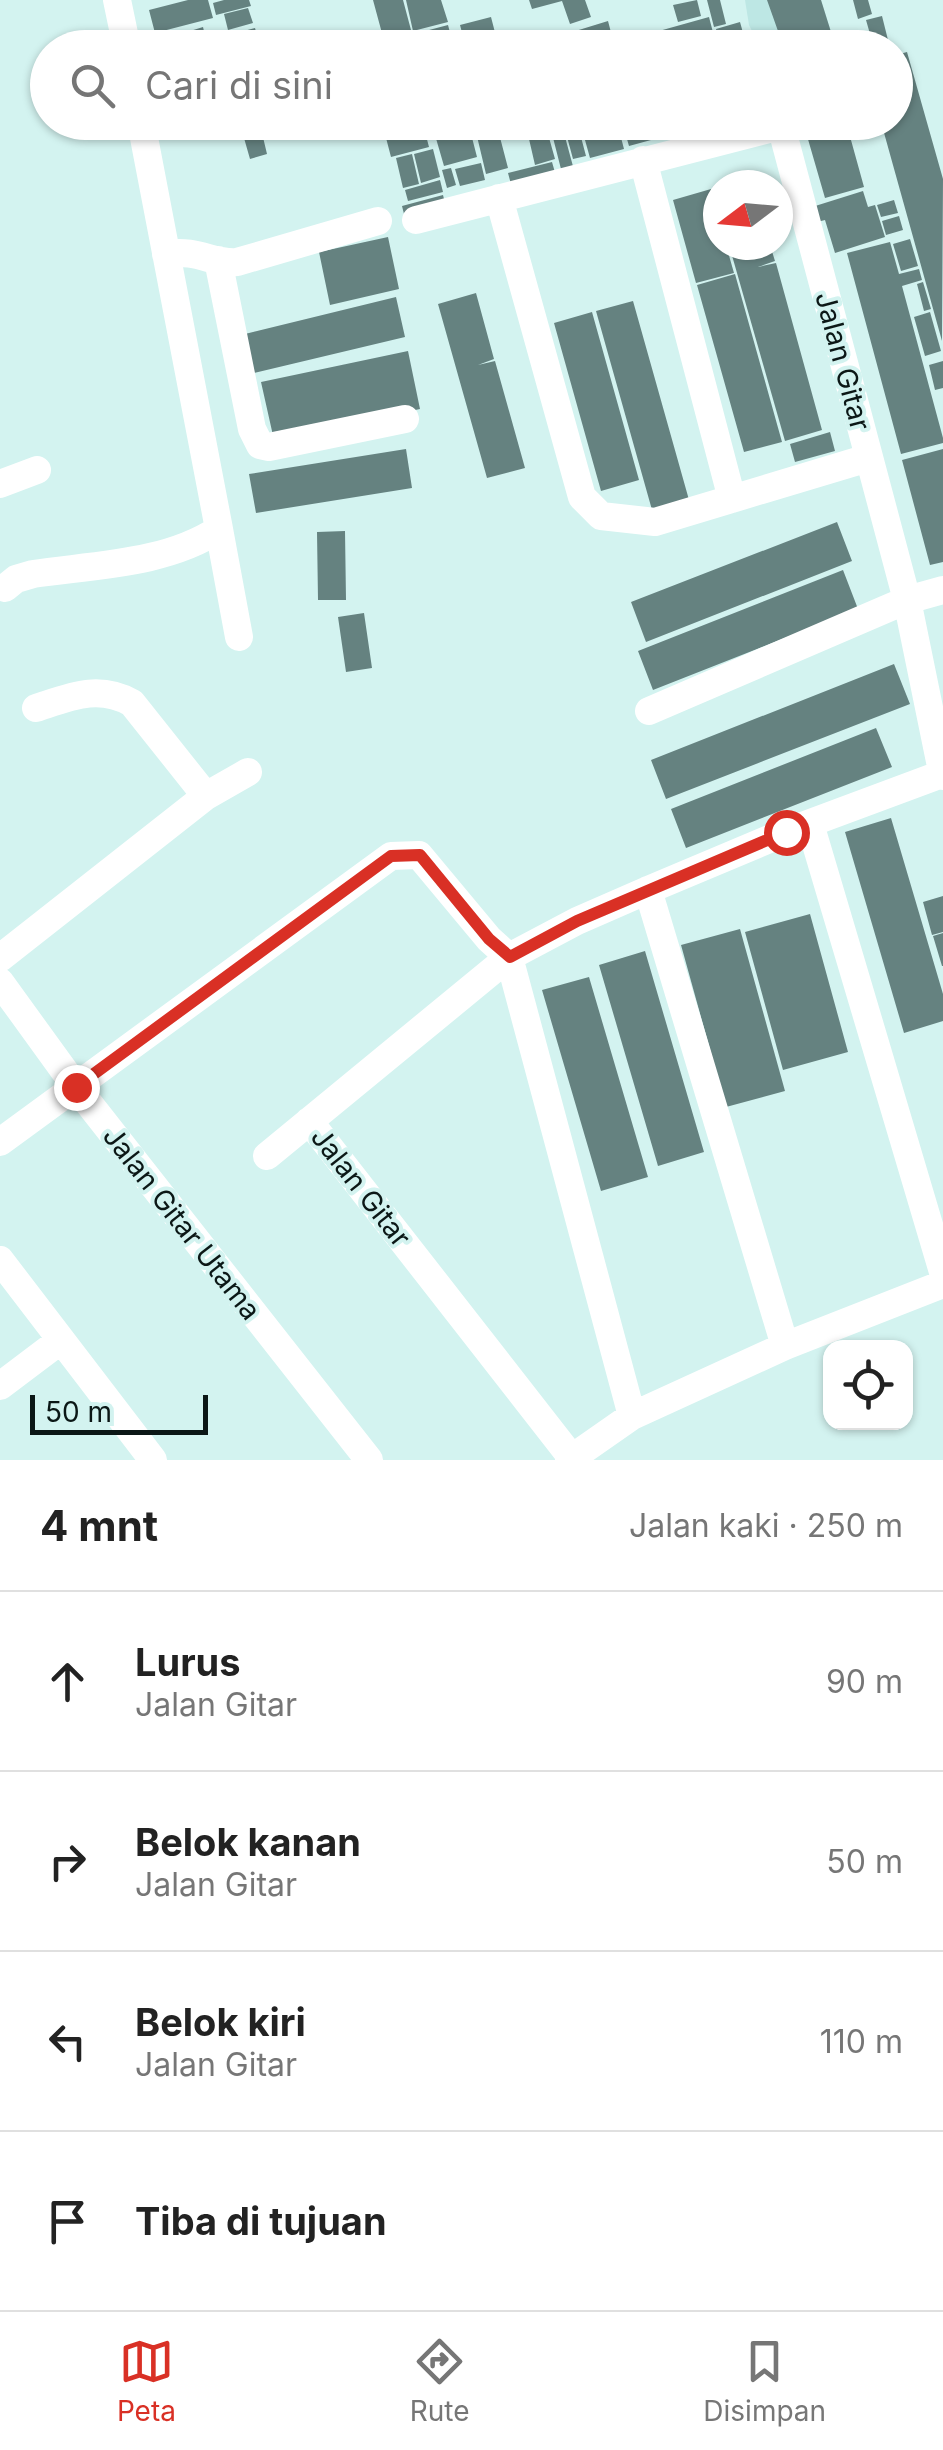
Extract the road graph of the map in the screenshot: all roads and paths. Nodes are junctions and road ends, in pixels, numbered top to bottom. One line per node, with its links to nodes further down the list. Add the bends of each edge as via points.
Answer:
1 (118, 0): 2 (street)
2 (123, 30)
3 (144, 140): 10 (street)
4 (719, 140): 6 (street)
5 (784, 140): 13 (street, Jalan Gitar)
6 (643, 160): 7 (street); 16 (street)
7 (500, 198): 8 (street); 16 (street, via 582,497 602,516 654,522)
8 (416, 220)
9 (378, 221): 11 (street, via 236,262)
10 (166, 254): 11 (street); 17 (street)
11 (218, 260): 12 (street, via 260,445)
12 (405, 419)
13 (868, 458): 16 (street); 20 (street, Jalan Gitar)
14 (37, 470): 15 (street)
15 (0, 484)
16 (732, 499)
17 (219, 529): 18 (street, via 173,552 33,574); 21 (street)
18 (2, 586)
19 (943, 590): 20 (street)
20 (906, 600): 23 (street); 25 (street, Jalan Gitar)
21 (238, 637)
22 (36, 708): 26 (street, via 85,692 115,694 132,703)
23 (649, 711)
24 (248, 772): 26 (street)
25 (943, 775): 27 (street, Jalan Gitar)
26 (206, 796): 30 (street)
27 (810, 824): 28 (street, Jalan Gitar); 37 (street)
28 (648, 890): 29 (street, Jalan Gitar); 40 (street)
29 (510, 957): 32 (street, via 420,855 391,856); 33 (street, Jalan Gitar); 42 (street)
30 (0, 958)
31 (0, 982): 32 (street, Jalan Gitar Utama)
32 (76, 1087): 34 (street); 45 (street, Jalan Gitar Utama)
33 (309, 1121): 35 (street); 43 (street, Jalan Gitar)
34 (0, 1142)
35 (266, 1156)
36 (0, 1260): 39 (street)
37 (943, 1272)
38 (943, 1284): 40 (street, Jalan Gitar)
39 (61, 1340): 41 (street); 44 (street)
40 (785, 1346): 42 (street, Jalan Gitar)
41 (0, 1386)
42 (632, 1416): 43 (street, Jalan Gitar)
43 (570, 1459)
44 (154, 1460)
45 (368, 1460)

